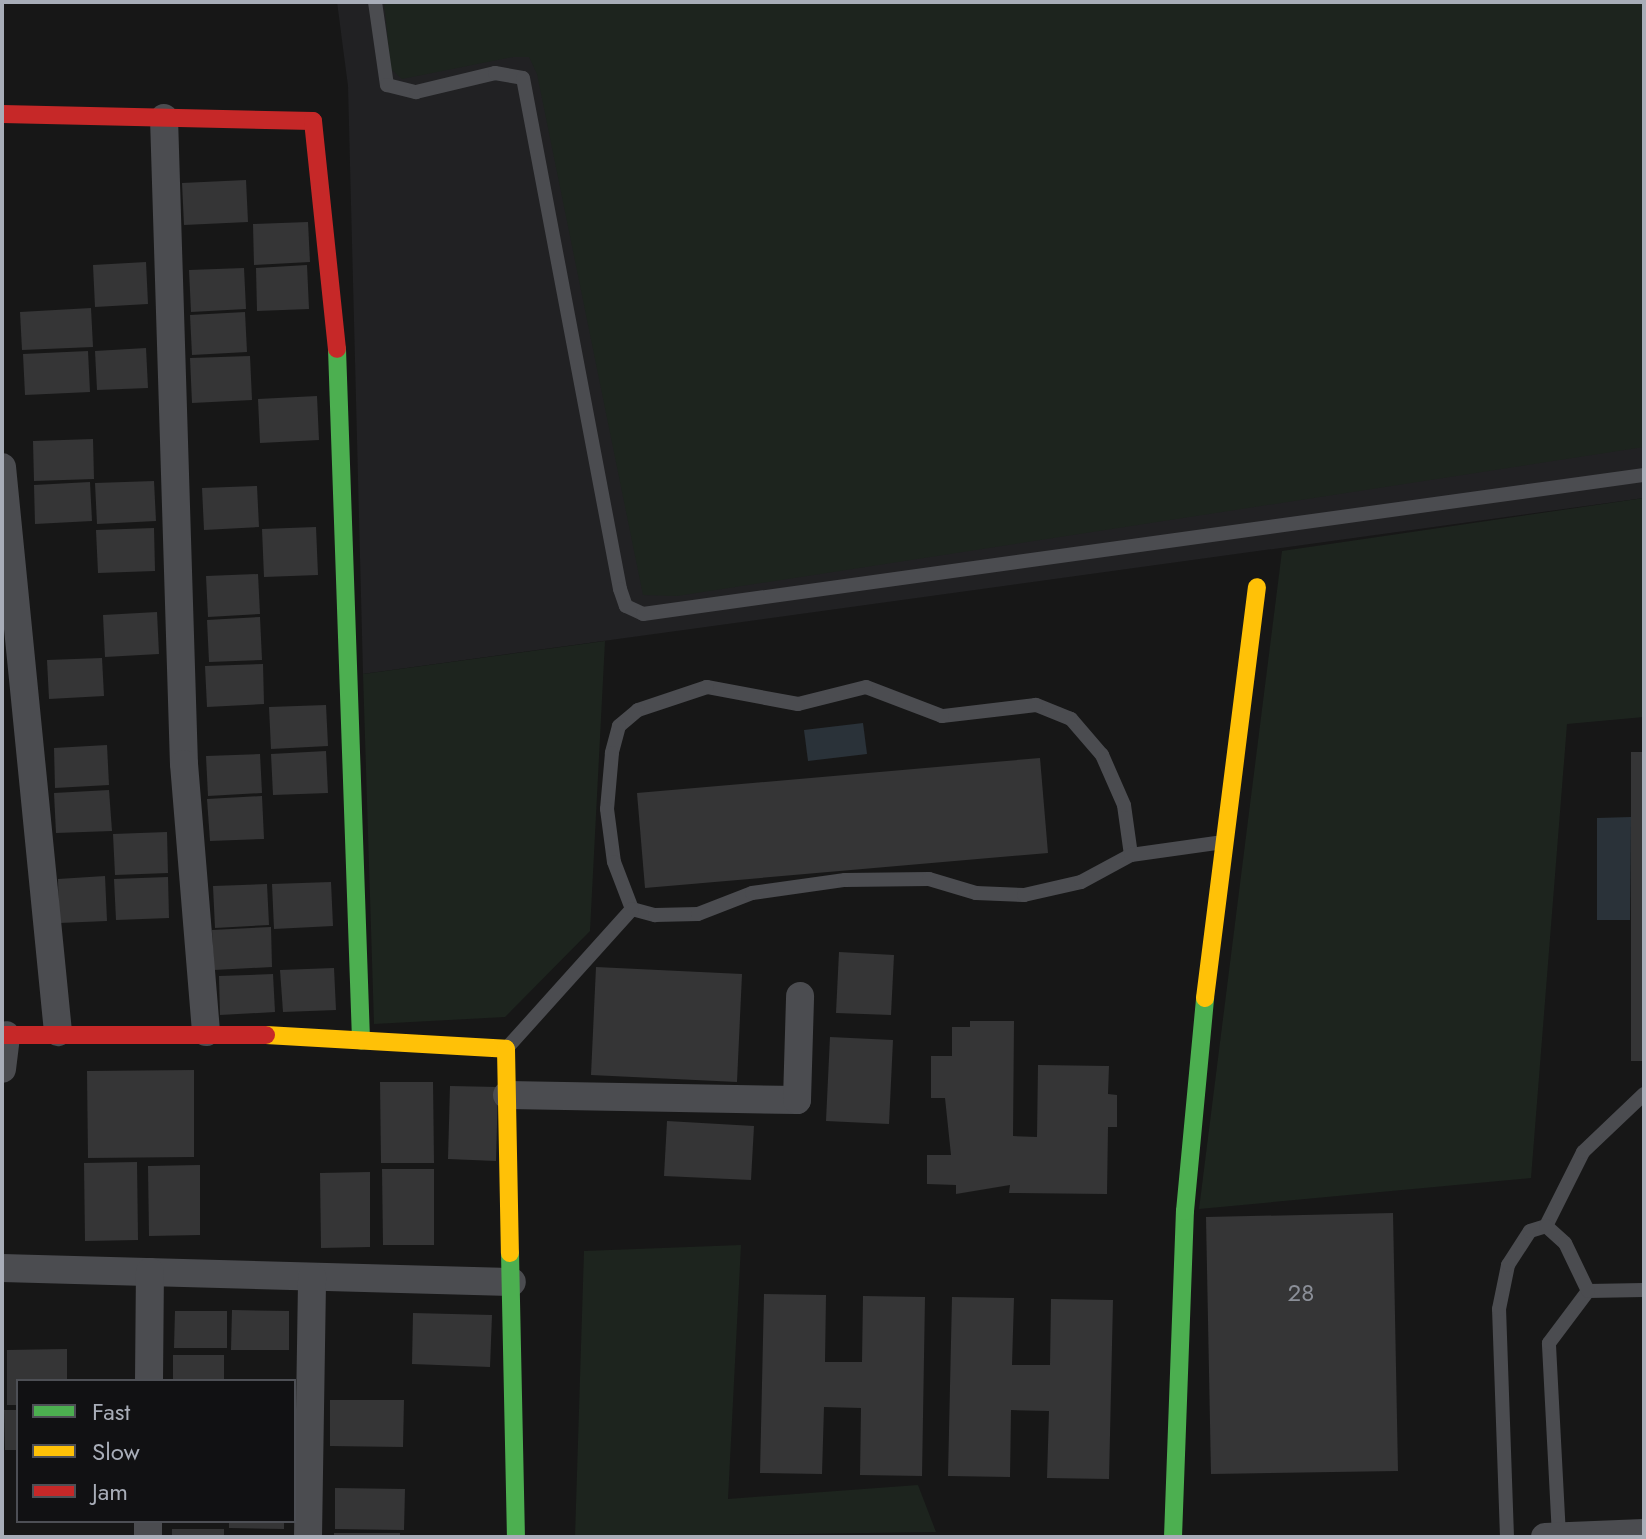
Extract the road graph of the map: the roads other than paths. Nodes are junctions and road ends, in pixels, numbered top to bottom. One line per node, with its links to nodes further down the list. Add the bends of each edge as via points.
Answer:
1 (375, 2): 5 (lane, via 387,85 416,92 495,73 523,78 620,589 626,606 643,614)
2 (2, 114): 3 (street)
3 (164, 118): 12 (street, via 184,764); 14 (street, via 313,121 337,341)
4 (2, 467): 11 (street)
5 (1644, 475)
6 (1257, 587): 7 (street)
7 (1220, 843): 8 (lane); 31 (street, via 1185,1211)
8 (1131, 855): 9 (lane, via 1081,882 1024,895 887,878 752,893 698,914); 9 (lane, via 1108,768 1085,732 1055,709 1022,704 942,716 866,687 798,704 707,687 660,698 619,726 607,809)
9 (632, 909): 15 (lane)
10 (800, 996): 18 (street, via 797,1100)
11 (58, 1032): 12 (street); 13 (street)
12 (206, 1032): 14 (street)
13 (4, 1035): 16 (street)
14 (361, 1041): 15 (street)
15 (506, 1049): 18 (street)
16 (2, 1069)
17 (1644, 1094): 19 (lane, via 1583,1152)
18 (507, 1095): 23 (street)
19 (1546, 1226): 25 (lane, via 1565,1243); 32 (lane, via 1530,1231 1508,1265 1499,1309)
20 (2, 1268): 21 (street)
21 (150, 1272): 22 (street); 26 (street)
22 (312, 1277): 23 (street); 29 (street)
23 (512, 1282): 30 (street)
24 (1644, 1290): 25 (lane)
25 (1588, 1291): 28 (lane, via 1549,1343)
26 (149, 1379)
27 (1644, 1533): 28 (street)
28 (1559, 1536): 33 (street)
29 (308, 1537)
30 (516, 1537)
31 (1173, 1537)
32 (1507, 1537)
33 (1545, 1537)

